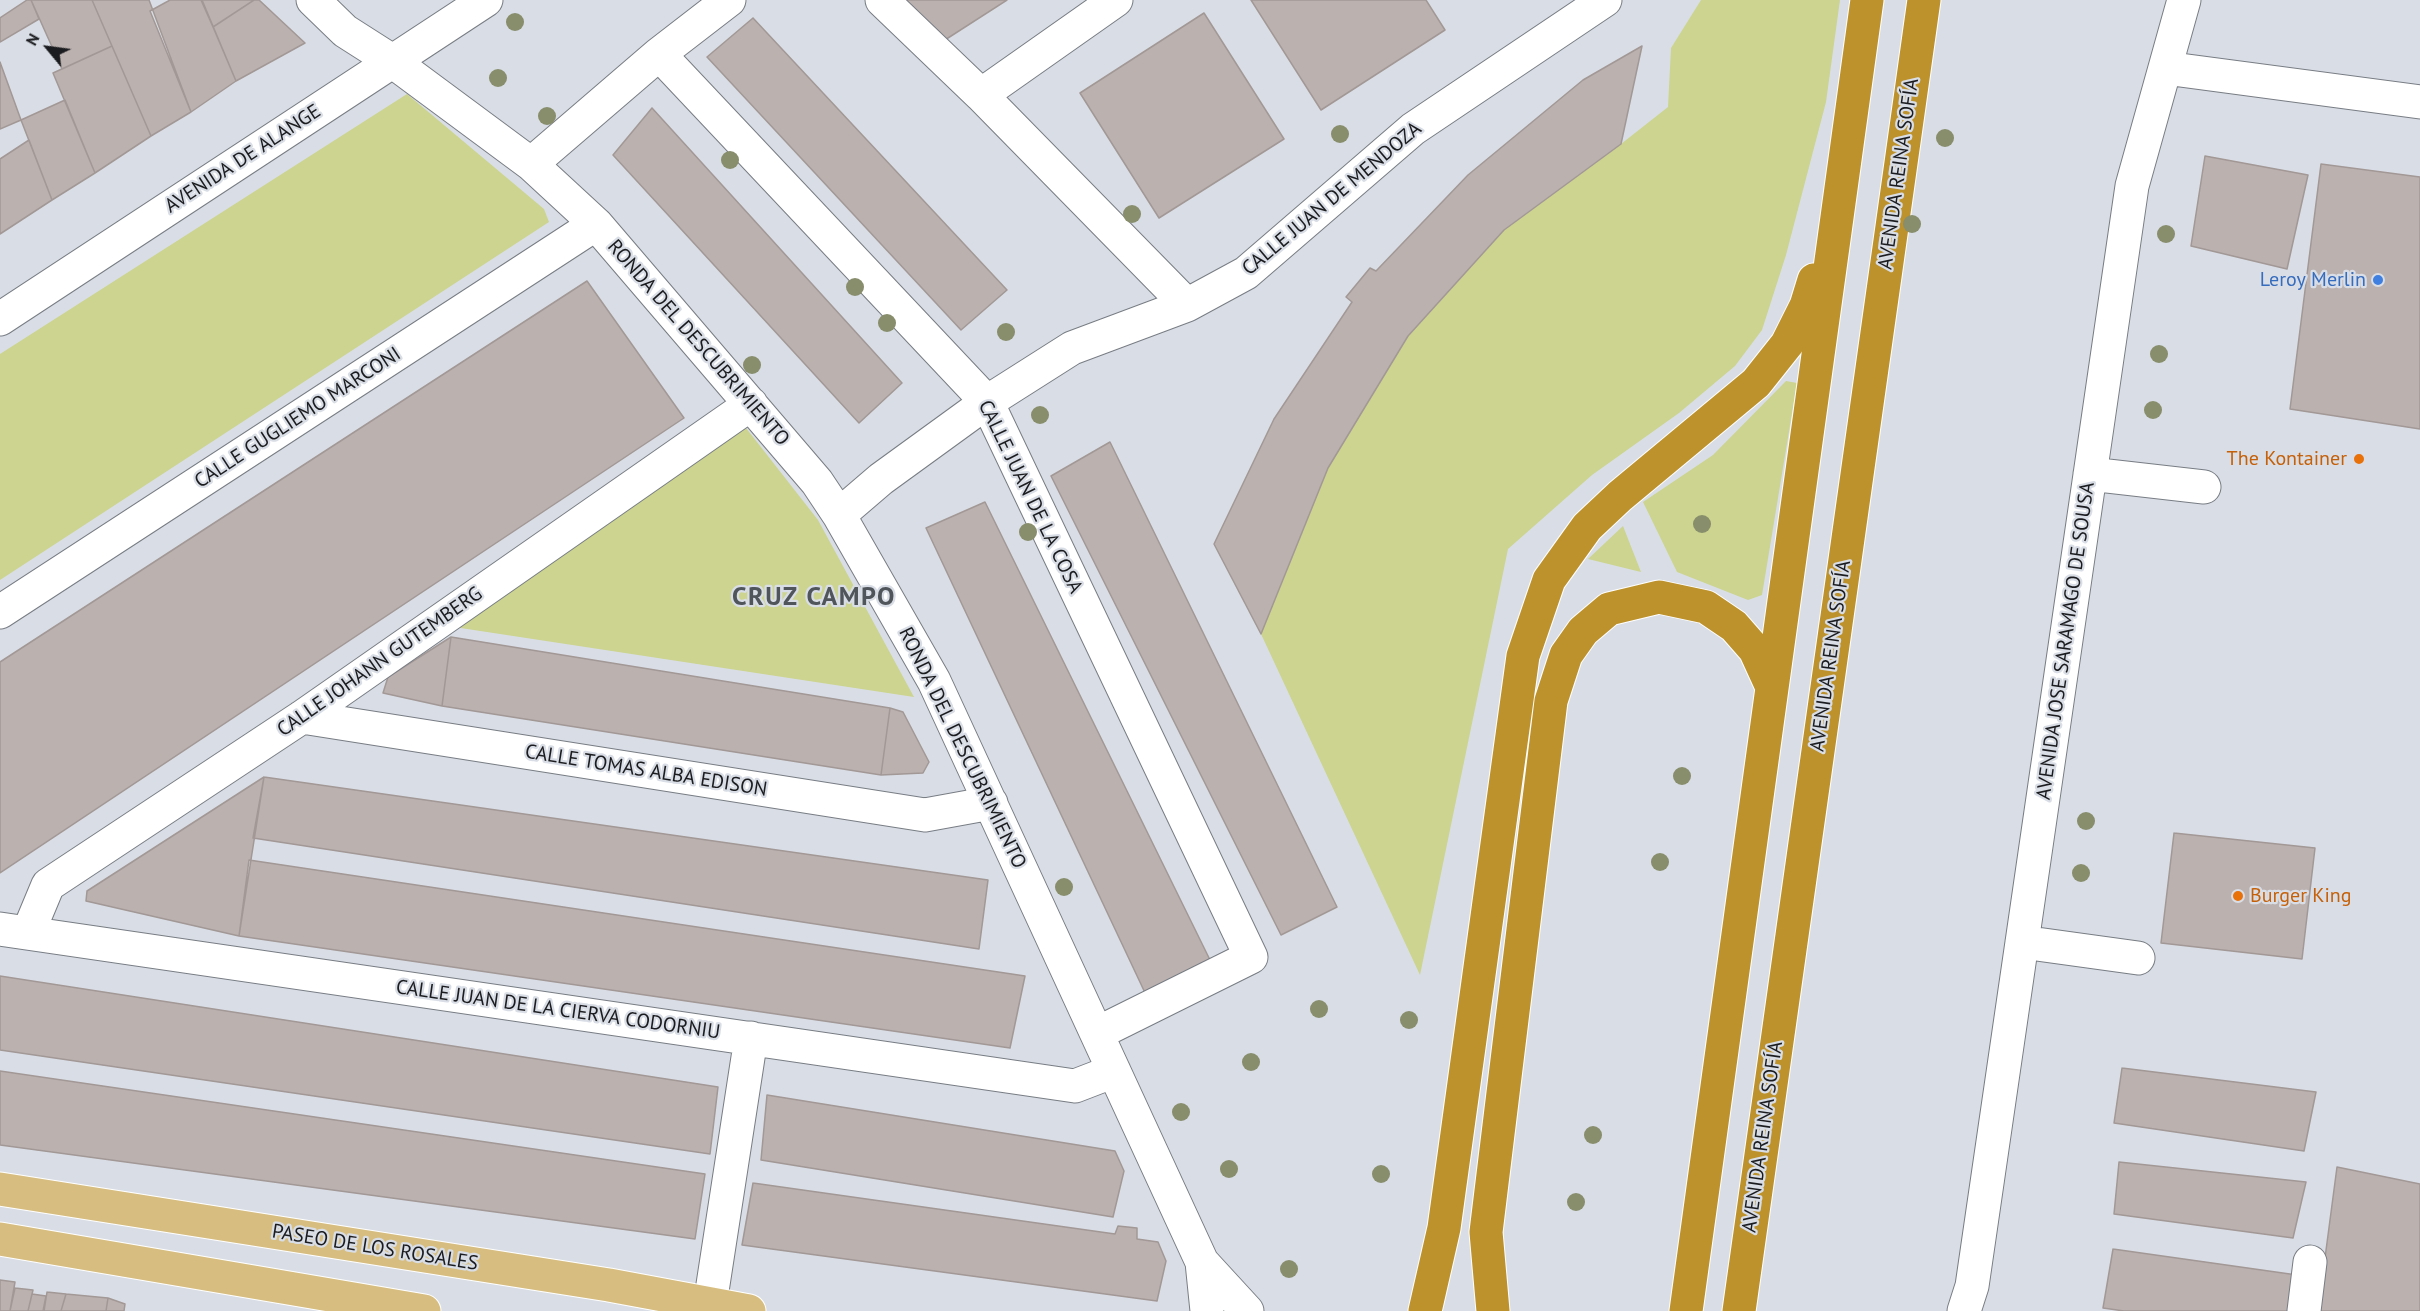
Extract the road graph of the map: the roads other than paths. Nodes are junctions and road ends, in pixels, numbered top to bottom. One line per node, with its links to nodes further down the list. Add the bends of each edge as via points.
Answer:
1 (313, 0): 11 (street, RONDA DEL DESCUBRIMIENTO, via 345,31)
2 (486, 0): 11 (street, AVENIDA DE ALANGE)
3 (729, 0): 10 (street)
4 (882, 0): 13 (street)
5 (1116, 0): 13 (street)
6 (1605, 0): 18 (street, CALLE JUAN DE MENDOZA, via 1413,129 1246,273)
7 (1867, 0): 16 (highway)
8 (1924, 0): 49 (highway, AVENIDA REINA SOFÍA)
9 (2184, 0): 12 (street, AVENIDA JOSE SARAMAGO DE SOUSA)
10 (659, 54): 15 (street); 20 (street, CALLE JUAN DE LA COSA)
11 (392, 61): 15 (street, RONDA DEL DESCUBRIMIENTO); 19 (street, AVENIDA DE ALANGE)
12 (2165, 68): 14 (street); 22 (street, AVENIDA JOSE SARAMAGO DE SOUSA, via 2132,186)
13 (981, 95): 18 (street)
14 (2420, 102)
15 (531, 164): 17 (street, RONDA DEL DESCUBRIMIENTO)
16 (1837, 210): 26 (highway); 46 (highway, via 1806,306 1787,344 1756,383 1587,527 1549,580 1523,656 1444,1228)
17 (596, 224): 21 (street, RONDA DEL DESCUBRIMIENTO); 25 (street, CALLE GUGLIEMO MARCONI)
18 (1187, 306): 20 (street, CALLE JUAN DE MENDOZA, via 1072,348)
19 (0, 319)
20 (987, 402): 24 (street, CALLE JUAN DE MENDOZA, via 881,479); 32 (street, CALLE JUAN DE LA COSA, via 1251,957)
21 (751, 404): 24 (street, RONDA DEL DESCUBRIMIENTO, via 817,482); 27 (street, CALLE JOHANN GUTEMBERG)
22 (2090, 474): 23 (street); 30 (street, AVENIDA JOSE SARAMAGO DE SOUSA)
23 (2204, 487)
24 (839, 515): 28 (street, RONDA DEL DESCUBRIMIENTO, via 934,681)
25 (0, 612)
26 (1772, 685): 47 (highway, via 1755,650 1734,626 1706,607 1659,597 1610,609 1583,631 1566,655 1551,702 1486,1232); 48 (highway)
27 (302, 717): 28 (street, CALLE TOMAS ALBA EDISON, via 925,814); 29 (street, CALLE JOHANN GUTEMBERG, via 48,885)
28 (991, 803): 32 (street, RONDA DEL DESCUBRIMIENTO)
29 (14, 931): 33 (street, CALLE JUAN DE LA CIERVA CODORNIU)
30 (2022, 942): 31 (street); 39 (street, AVENIDA JOSE SARAMAGO DE SOUSA)
31 (2138, 958)
32 (1098, 1033): 34 (street, RONDA DEL DESCUBRIMIENTO)
33 (751, 1038): 34 (street, CALLE JUAN DE LA CIERVA CODORNIU, via 1075,1086); 41 (street)
34 (1114, 1071): 37 (street, RONDA DEL DESCUBRIMIENTO)
35 (0, 1189): 40 (main road, PASEO DE LOS ROSALES, via 609,1285)
36 (0, 1239): 42 (main road)
37 (1202, 1262): 44 (street, RONDA DEL DESCUBRIMIENTO); 45 (street)
38 (2310, 1262): 50 (street)
39 (1972, 1303)
40 (677, 1305): 41 (main road, PASEO DE LOS ROSALES)
41 (710, 1305): 43 (main road, PASEO DE LOS ROSALES)
42 (424, 1311)
43 (749, 1311)
44 (1207, 1311)
45 (1247, 1311)
46 (1425, 1311)
47 (1493, 1311)
48 (1686, 1311)
49 (1738, 1311)
50 (2304, 1311)

